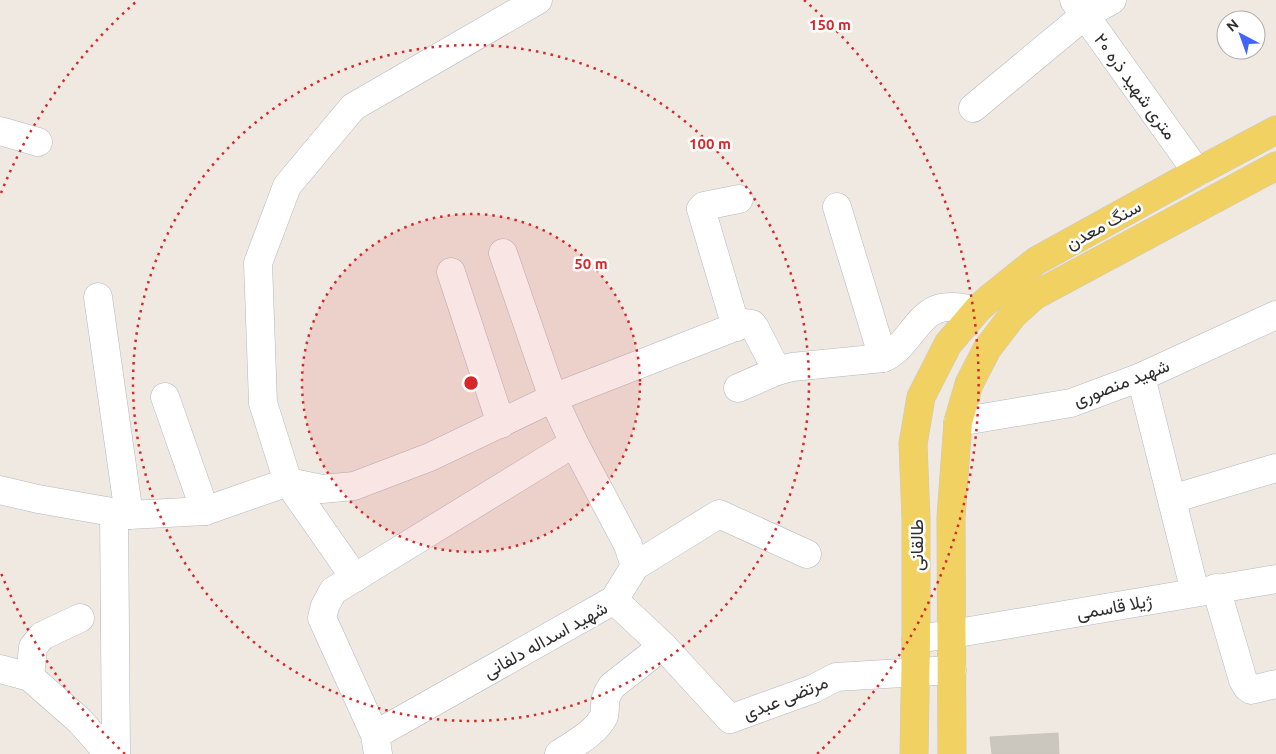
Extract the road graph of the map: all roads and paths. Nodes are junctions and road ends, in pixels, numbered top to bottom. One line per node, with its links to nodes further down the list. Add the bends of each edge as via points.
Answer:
1 (538, 0): 30 (street, via 353,107 288,186 258,263 263,403)
2 (1112, 0): 3 (street)
3 (1080, 7): 4 (street); 9 (street, ۲۰ متری شهید ذره)
4 (973, 108)
5 (1276, 130): 9 (main road, سنگ معدن)
6 (0, 131): 7 (street)
7 (38, 142)
8 (1276, 166): 19 (main road, سنگ معدن, via 1034,296 1013,315)
9 (1197, 172): 15 (main road, سنگ معدن, via 1036,261)
10 (739, 200): 17 (street, via 704,206 701,210)
11 (837, 208): 20 (street)
12 (503, 253): 25 (street)
13 (451, 272): 27 (street)
14 (98, 297): 34 (street)
15 (977, 310): 18 (main road, سنگ معدن); 20 (street, via 944,307 935,310 892,355)
16 (1276, 315): 22 (street, شهید منصوری)
17 (736, 327): 21 (street, via 752,324); 25 (street)
18 (948, 344): 43 (main road, طالقانی, via 921,398 913,444)
19 (987, 348): 26 (main road, طالقانی, via 969,384)
20 (883, 358): 21 (street)
21 (777, 371): 23 (street)
22 (1141, 377): 26 (street, شهید منصوری, via 1071,403); 32 (street)
23 (738, 388)
24 (165, 397): 33 (street)
25 (553, 398): 27 (street); 28 (street)
26 (958, 422): 42 (main road, طالقانی, via 951,517)
27 (501, 424): 30 (street, via 430,457 354,486 322,489)
28 (574, 443): 36 (street, via 628,545); 37 (street)
29 (1276, 468): 32 (street)
30 (288, 482): 33 (street); 37 (street)
31 (0, 490): 34 (street)
32 (1172, 499): 39 (street)
33 (205, 511): 34 (street)
34 (122, 514): 52 (street)
35 (807, 554): 36 (street, شهید اسداله دلفانی, via 719,514)
36 (635, 566): 40 (street, شهید اسداله دلفانی)
37 (354, 578): 50 (street, via 333,591 322,618)
38 (1276, 579): 39 (street, ژیلا قاسمی)
39 (1206, 590): 42 (street, ژیلا قاسمی); 49 (street, via 1247,688 1252,690)
40 (614, 600): 44 (street, مرتضی عبدی); 50 (street, شهید اسداله دلفانی)
41 (80, 618): 48 (street, via 42,636 33,647)
42 (952, 634): 43 (street, ژیلا قاسمی); 46 (main road, طالقانی)
43 (916, 639): 47 (main road, طالقانی)
44 (663, 646): 47 (street, مرتضی عبدی, via 730,719 813,689 836,677); 53 (street, via 612,686 599,724)
45 (0, 669): 48 (street)
46 (952, 670): 47 (street); 55 (main road, طالقانی)
47 (915, 673): 54 (main road, طالقانی)
48 (30, 677): 51 (street, via 80,721)
49 (1276, 684)
50 (377, 744)
51 (108, 754)
52 (116, 754)
53 (559, 754)
54 (914, 754)
55 (952, 754)

